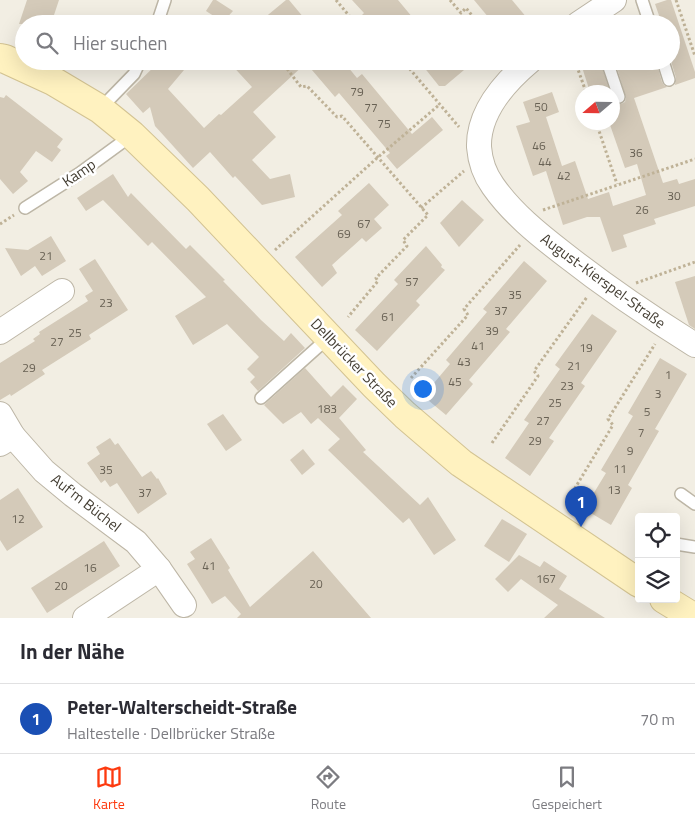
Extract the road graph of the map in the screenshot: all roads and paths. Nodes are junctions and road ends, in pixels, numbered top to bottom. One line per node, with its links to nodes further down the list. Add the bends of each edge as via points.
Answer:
1 (165, 0): 7 (lane)
2 (336, 0): 8 (path)
3 (450, 0): 9 (path, via 461,13 466,8)
4 (614, 0): 10 (street)
5 (642, 0): 11 (lane)
6 (676, 0): 12 (path)
7 (159, 15)
8 (348, 15)
9 (472, 15)
10 (595, 15)
11 (647, 15)
12 (695, 56)
13 (0, 58): 14 (main road, Dellbrücker Straße)
14 (15, 64)
15 (29, 70): 27 (main road, Dellbrücker Straße)
16 (136, 70): 27 (lane)
17 (287, 70): 31 (path, via 301,87 307,86 336,117 342,116)
18 (411, 70): 26 (path)
19 (519, 70): 30 (street, via 500,90 488,111 482,127)
20 (578, 70): 24 (path)
21 (610, 70): 25 (lane)
22 (666, 70): 23 (lane)
23 (669, 80)
24 (584, 85)
25 (615, 85)
26 (439, 104): 30 (path); 31 (path)
27 (100, 109): 29 (main road, Dellbrücker Straße)
28 (599, 130): 33 (path)
29 (132, 135): 34 (lane, Kamp); 44 (main road, Dellbrücker Straße, via 198,199)
30 (481, 156): 35 (path); 36 (street, August-Kierspel-Straße, via 492,184)
31 (377, 158): 35 (path); 37 (path)
32 (695, 159): 33 (path)
33 (618, 184): 36 (path)
34 (25, 208)
35 (421, 208): 41 (path, via 428,215 404,240 407,246 376,278 378,281)
36 (527, 224): 39 (street, August-Kierspel-Straße); 46 (path, via 464,309 468,315)
37 (272, 254)
38 (695, 262): 39 (path)
39 (605, 286): 42 (street, August-Kierspel-Straße); 50 (path, via 534,371 538,376)
40 (62, 291): 43 (street)
41 (348, 317)
42 (666, 327): 45 (street, August-Kierspel-Straße); 51 (path, via 608,419 613,424)
43 (0, 332)
44 (329, 337): 47 (lane); 57 (main road, Dellbrücker Straße, via 404,415 462,464)
45 (695, 345)
46 (411, 378)
47 (261, 398)
48 (0, 414): 49 (street, Auf'm Büchel)
49 (7, 440): 56 (street, Auf'm Büchel, via 136,542)
50 (492, 443)
51 (572, 493)
52 (681, 494): 53 (lane)
53 (695, 504)
54 (680, 545): 55 (lane)
55 (695, 547)
56 (159, 569): 59 (street, Auf'm Büchel); 60 (street)
57 (635, 580)
58 (671, 603): 61 (main road)
59 (184, 605)
60 (85, 618)
61 (695, 618)

